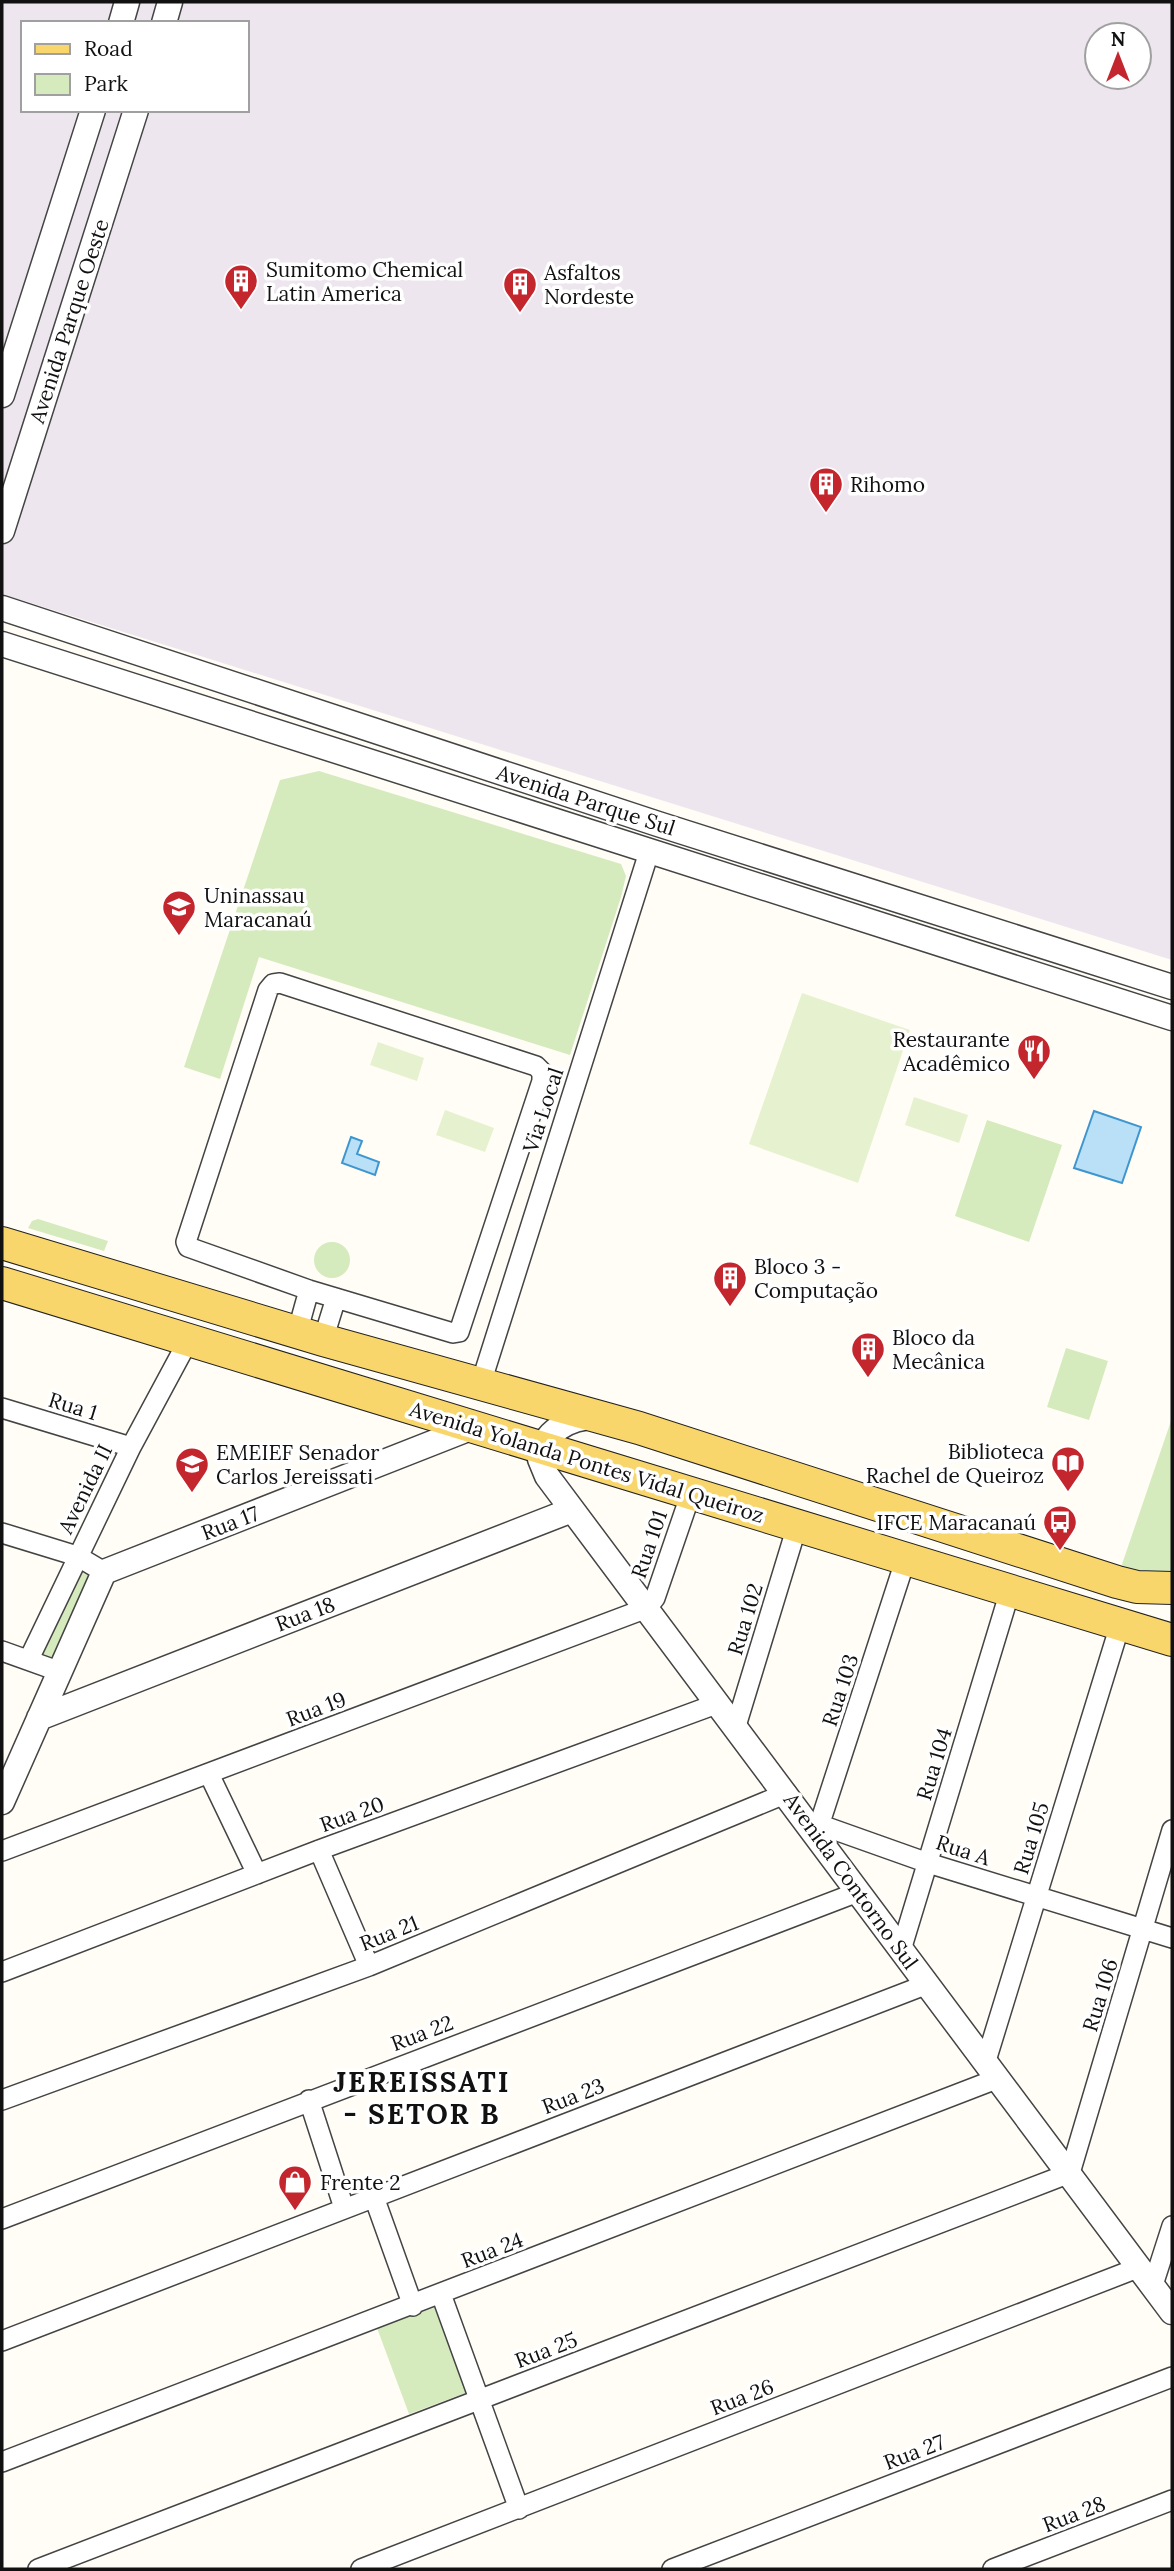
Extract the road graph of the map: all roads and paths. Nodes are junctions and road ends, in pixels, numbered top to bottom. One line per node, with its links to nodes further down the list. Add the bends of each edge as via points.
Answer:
1 (127, 2): 3 (street)
2 (170, 2): 4 (street)
3 (122, 21)
4 (165, 21)
5 (92, 112): 7 (street, Avenida Parque Oeste)
6 (135, 112): 8 (street, Avenida Parque Oeste)
7 (2, 395)
8 (2, 531)
9 (2, 608): 12 (street, Avenida Parque Sul)
10 (2, 644): 11 (street, Avenida Parque Sul)
11 (649, 852): 13 (street, Avenida Parque Sul); 20 (street, Via Local)
12 (1172, 987)
13 (1172, 1018)
14 (2, 1243): 18 (main road, Avenida Yolanda Pontes Vidal Queiroz)
15 (2, 1283): 19 (main road, Avenida Yolanda Pontes Vidal Queiroz)
16 (309, 1290): 17 (street); 17 (street, via 192,1251 186,1242 268,990 280,983 536,1066 542,1072 459,1332); 18 (street)
17 (336, 1298): 18 (street)
18 (310, 1336): 20 (main road, Avenida Yolanda Pontes Vidal Queiroz)
19 (188, 1341): 23 (main road, Avenida Yolanda Pontes Vidal Queiroz); 25 (street, Avenida II)
20 (481, 1383): 22 (main road, Avenida Yolanda Pontes Vidal Queiroz)
21 (2, 1408): 25 (street, Rua 1)
22 (604, 1417): 24 (main road, Avenida Yolanda Pontes Vidal Queiroz); 26 (street, via 582,1418 559,1427 548,1435)
23 (473, 1427): 26 (main road, Avenida Yolanda Pontes Vidal Queiroz); 33 (street, Rua 17)
24 (639, 1428): 27 (main road, via 662,1458); 34 (main road, Avenida Yolanda Pontes Vidal Queiroz, via 1117,1582)
25 (131, 1447): 31 (street, Avenida II)
26 (543, 1447): 27 (main road, Avenida Yolanda Pontes Vidal Queiroz); 28 (street, Avenida Contorno Sul, via 540,1464)
27 (677, 1489): 29 (main road, Avenida Yolanda Pontes Vidal Queiroz); 36 (street, Rua 101, via 655,1598)
28 (572, 1510): 36 (street, Avenida Contorno Sul); 43 (street, Rua 18)
29 (797, 1526): 32 (main road, Avenida Yolanda Pontes Vidal Queiroz); 44 (street, Rua 102)
30 (2, 1533): 31 (street)
31 (78, 1556): 33 (street); 40 (street, Avenida II)
32 (906, 1558): 35 (main road, Avenida Yolanda Pontes Vidal Queiroz); 48 (street, Rua 103)
33 (104, 1572): 41 (street)
34 (1172, 1588)
35 (1010, 1591): 37 (main road, Avenida Yolanda Pontes Vidal Queiroz); 52 (street, Rua 104)
36 (647, 1608): 42 (street, Avenida Contorno Sul); 45 (street, Rua 19)
37 (1120, 1625): 38 (main road, Avenida Yolanda Pontes Vidal Queiroz); 55 (street, Rua 105)
38 (1172, 1640)
39 (2, 1651): 40 (street)
40 (29, 1659): 41 (street)
41 (58, 1671): 43 (street)
42 (719, 1703): 44 (street, Avenida Contorno Sul); 50 (street, Rua 20)
43 (39, 1718): 47 (street)
44 (736, 1726): 46 (street, Avenida Contorno Sul)
45 (209, 1774): 51 (street, Rua 19); 53 (street)
46 (787, 1793): 48 (street, Avenida Contorno Sul); 59 (street, Rua 21)
47 (2, 1802)
48 (819, 1830): 52 (street, Rua A); 54 (street, Avenida Contorno Sul)
49 (1172, 1830): 56 (street, Rua 106)
50 (319, 1850): 53 (street, Rua 20); 59 (street)
51 (2, 1851)
52 (928, 1863): 55 (street, Rua A); 58 (street, Rua 104)
53 (257, 1874): 60 (street, Rua 20)
54 (858, 1892): 58 (street, Avenida Contorno Sul); 64 (street, Rua 22)
55 (1037, 1897): 56 (street, Rua A); 62 (street, Rua 105)
56 (1143, 1930): 57 (street, Rua A); 65 (street, Rua 106)
57 (1172, 1938)
58 (901, 1950): 61 (street, Avenida Contorno Sul)
59 (369, 1966): 63 (street, Rua 21)
60 (2, 1972)
61 (925, 1985): 62 (street, Avenida Contorno Sul); 66 (street, Rua 23)
62 (992, 2071): 65 (street, Avenida Contorno Sul); 71 (street, Rua 24)
63 (2, 2100)
64 (309, 2101): 67 (street); 68 (street, Rua 22)
65 (1070, 2173): 70 (street, Avenida Contorno Sul); 76 (street, Rua 25)
66 (374, 2197): 67 (street, Rua 23); 72 (street)
67 (344, 2208): 74 (street, Rua 23)
68 (2, 2219)
69 (1172, 2227): 70 (street)
70 (1146, 2276): 73 (street, Avenida Contorno Sul); 79 (street, Rua 26)
71 (441, 2294): 72 (street, Rua 24); 76 (street)
72 (413, 2306): 77 (street, Rua 24)
73 (1172, 2312)
74 (2, 2341)
75 (1172, 2377): 82 (street, Rua 27)
76 (480, 2400): 79 (street); 80 (street, Rua 25)
77 (2, 2462)
78 (1172, 2500): 83 (street, Rua 28)
79 (519, 2509): 81 (street, Rua 26)
80 (38, 2569)
81 (361, 2569)
82 (673, 2569)
83 (993, 2569)

